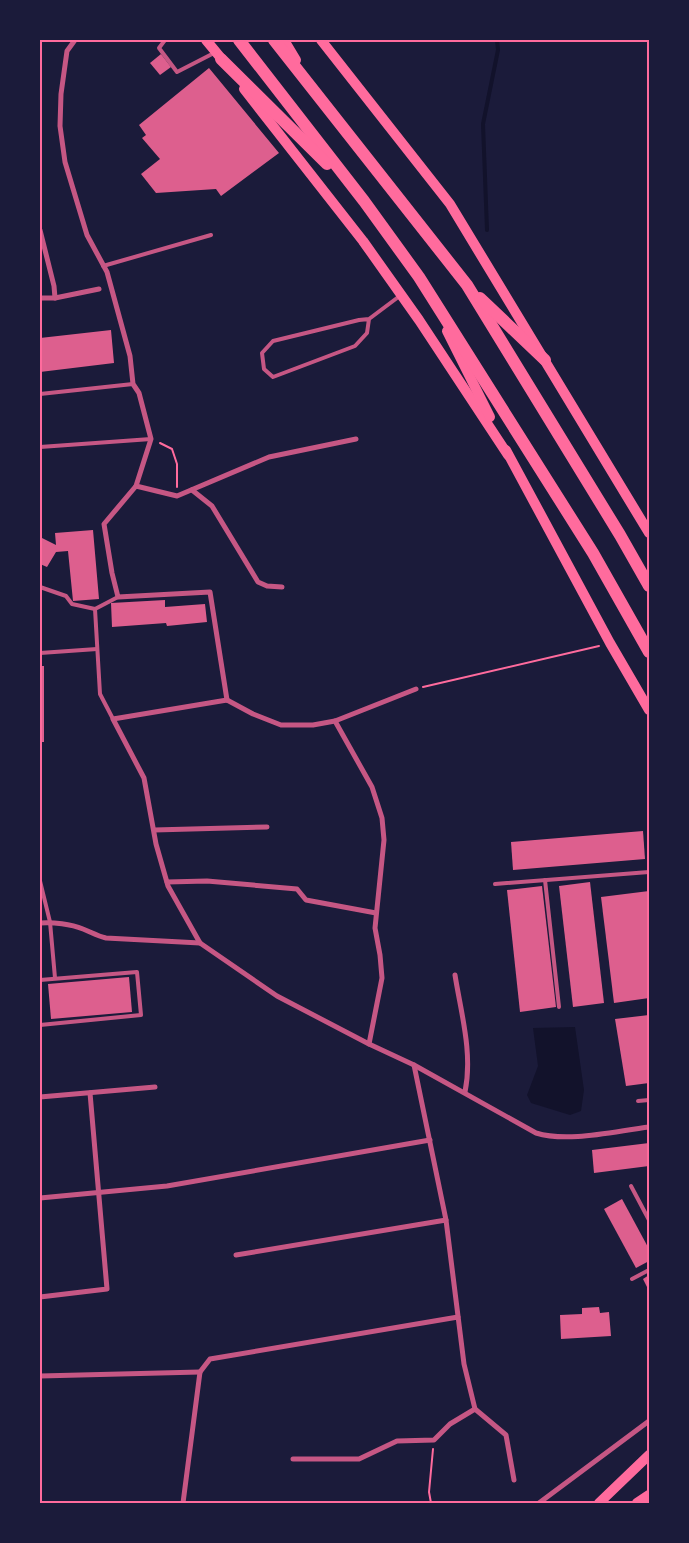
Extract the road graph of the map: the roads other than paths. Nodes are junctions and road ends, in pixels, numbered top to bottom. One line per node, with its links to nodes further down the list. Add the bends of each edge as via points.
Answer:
1 (75, 40): 13 (street, via 68,51 60,126 65,162 87,235)
2 (165, 40): 8 (lane, via 159,48 177,72)
3 (206, 40): 8 (main road)
4 (239, 40): 10 (highway)
5 (274, 40): 9 (highway)
6 (284, 40): 9 (main road)
7 (321, 40): 21 (main road, via 450,204)
8 (218, 55): 10 (highway); 17 (main road, via 363,241)
9 (321, 100): 14 (highway)
10 (364, 201): 16 (highway)
11 (40, 230): 19 (street)
12 (211, 235): 13 (lane)
13 (103, 266): 22 (street, via 130,356)
14 (467, 286): 21 (highway); 31 (highway)
15 (99, 289): 19 (street)
16 (428, 293): 27 (main road); 37 (highway, via 593,553)
17 (401, 295): 20 (lane); 27 (main road)
18 (40, 298): 19 (street)
19 (55, 298)
20 (369, 319): 20 (lane, via 367,333 355,346 273,376 264,369 262,353 274,341)
21 (545, 360): 30 (main road)
22 (133, 384): 23 (lane); 24 (street, via 139,393)
23 (40, 394)
24 (150, 439): 26 (lane); 28 (street)
25 (356, 439): 29 (street, via 269,457)
26 (40, 447)
27 (508, 454): 41 (main road)
28 (136, 486): 29 (street, via 177,496); 34 (street, via 104,524)
29 (192, 490): 33 (street, via 212,506 258,582)
30 (649, 533)
31 (649, 586)
32 (40, 587): 35 (lane, via 66,596 72,604)
33 (282, 587)
34 (118, 597): 35 (lane); 40 (street, via 210,592)
35 (95, 609): 36 (lane)
36 (97, 649): 38 (lane); 42 (lane, via 100,694)
37 (649, 652)
38 (40, 653)
39 (416, 688): 43 (street)
40 (227, 700): 42 (street); 43 (street, via 281,725)
41 (649, 710)
42 (114, 719): 45 (street, via 144,778)
43 (335, 721): 51 (street, via 372,787 382,818 384,840)
44 (267, 827): 45 (street)
45 (154, 830): 49 (street)
46 (649, 872): 47 (lane)
47 (545, 880): 50 (lane); 58 (lane)
48 (40, 881): 52 (lane)
49 (167, 882): 51 (street, via 297,889 306,900); 54 (street)
50 (495, 884)
51 (376, 913): 60 (street, via 382,978)
52 (50, 922): 53 (street); 54 (street, via 84,929 106,938); 56 (lane)
53 (40, 923)
54 (200, 943): 60 (street, via 277,996)
55 (456, 975): 63 (street, via 467,1047)
56 (55, 978): 57 (lane); 59 (lane, via 137,972 141,1015)
57 (40, 980)
58 (559, 1006)
59 (40, 1023)
60 (369, 1044): 61 (street)
61 (414, 1065): 63 (street); 69 (street)
62 (155, 1087): 64 (street)
63 (465, 1092): 68 (street, via 527,1128 548,1136)
64 (90, 1093): 65 (street); 71 (street)
65 (40, 1097)
66 (649, 1100): 67 (lane)
67 (638, 1101)
68 (649, 1127)
69 (430, 1140): 71 (street, via 167,1186); 73 (street)
70 (631, 1186): 74 (lane)
71 (98, 1193): 72 (street); 78 (street, via 106,1289)
72 (40, 1198)
73 (446, 1220): 75 (street); 79 (street)
74 (649, 1220)
75 (236, 1255)
76 (649, 1270): 77 (lane)
77 (632, 1279)
78 (40, 1297)
79 (458, 1317): 80 (street, via 210,1358); 82 (street, via 464,1364)
80 (200, 1372): 81 (street); 88 (street)
81 (40, 1376)
82 (475, 1409): 85 (street, via 450,1424 434,1440 397,1441 359,1459); 86 (street, via 506,1435)
83 (649, 1421): 89 (street)
84 (649, 1455): 90 (main road)
85 (293, 1459)
86 (514, 1480)
87 (649, 1494): 91 (main road)
88 (184, 1503)
89 (538, 1503)
90 (599, 1503)
91 (638, 1503)

